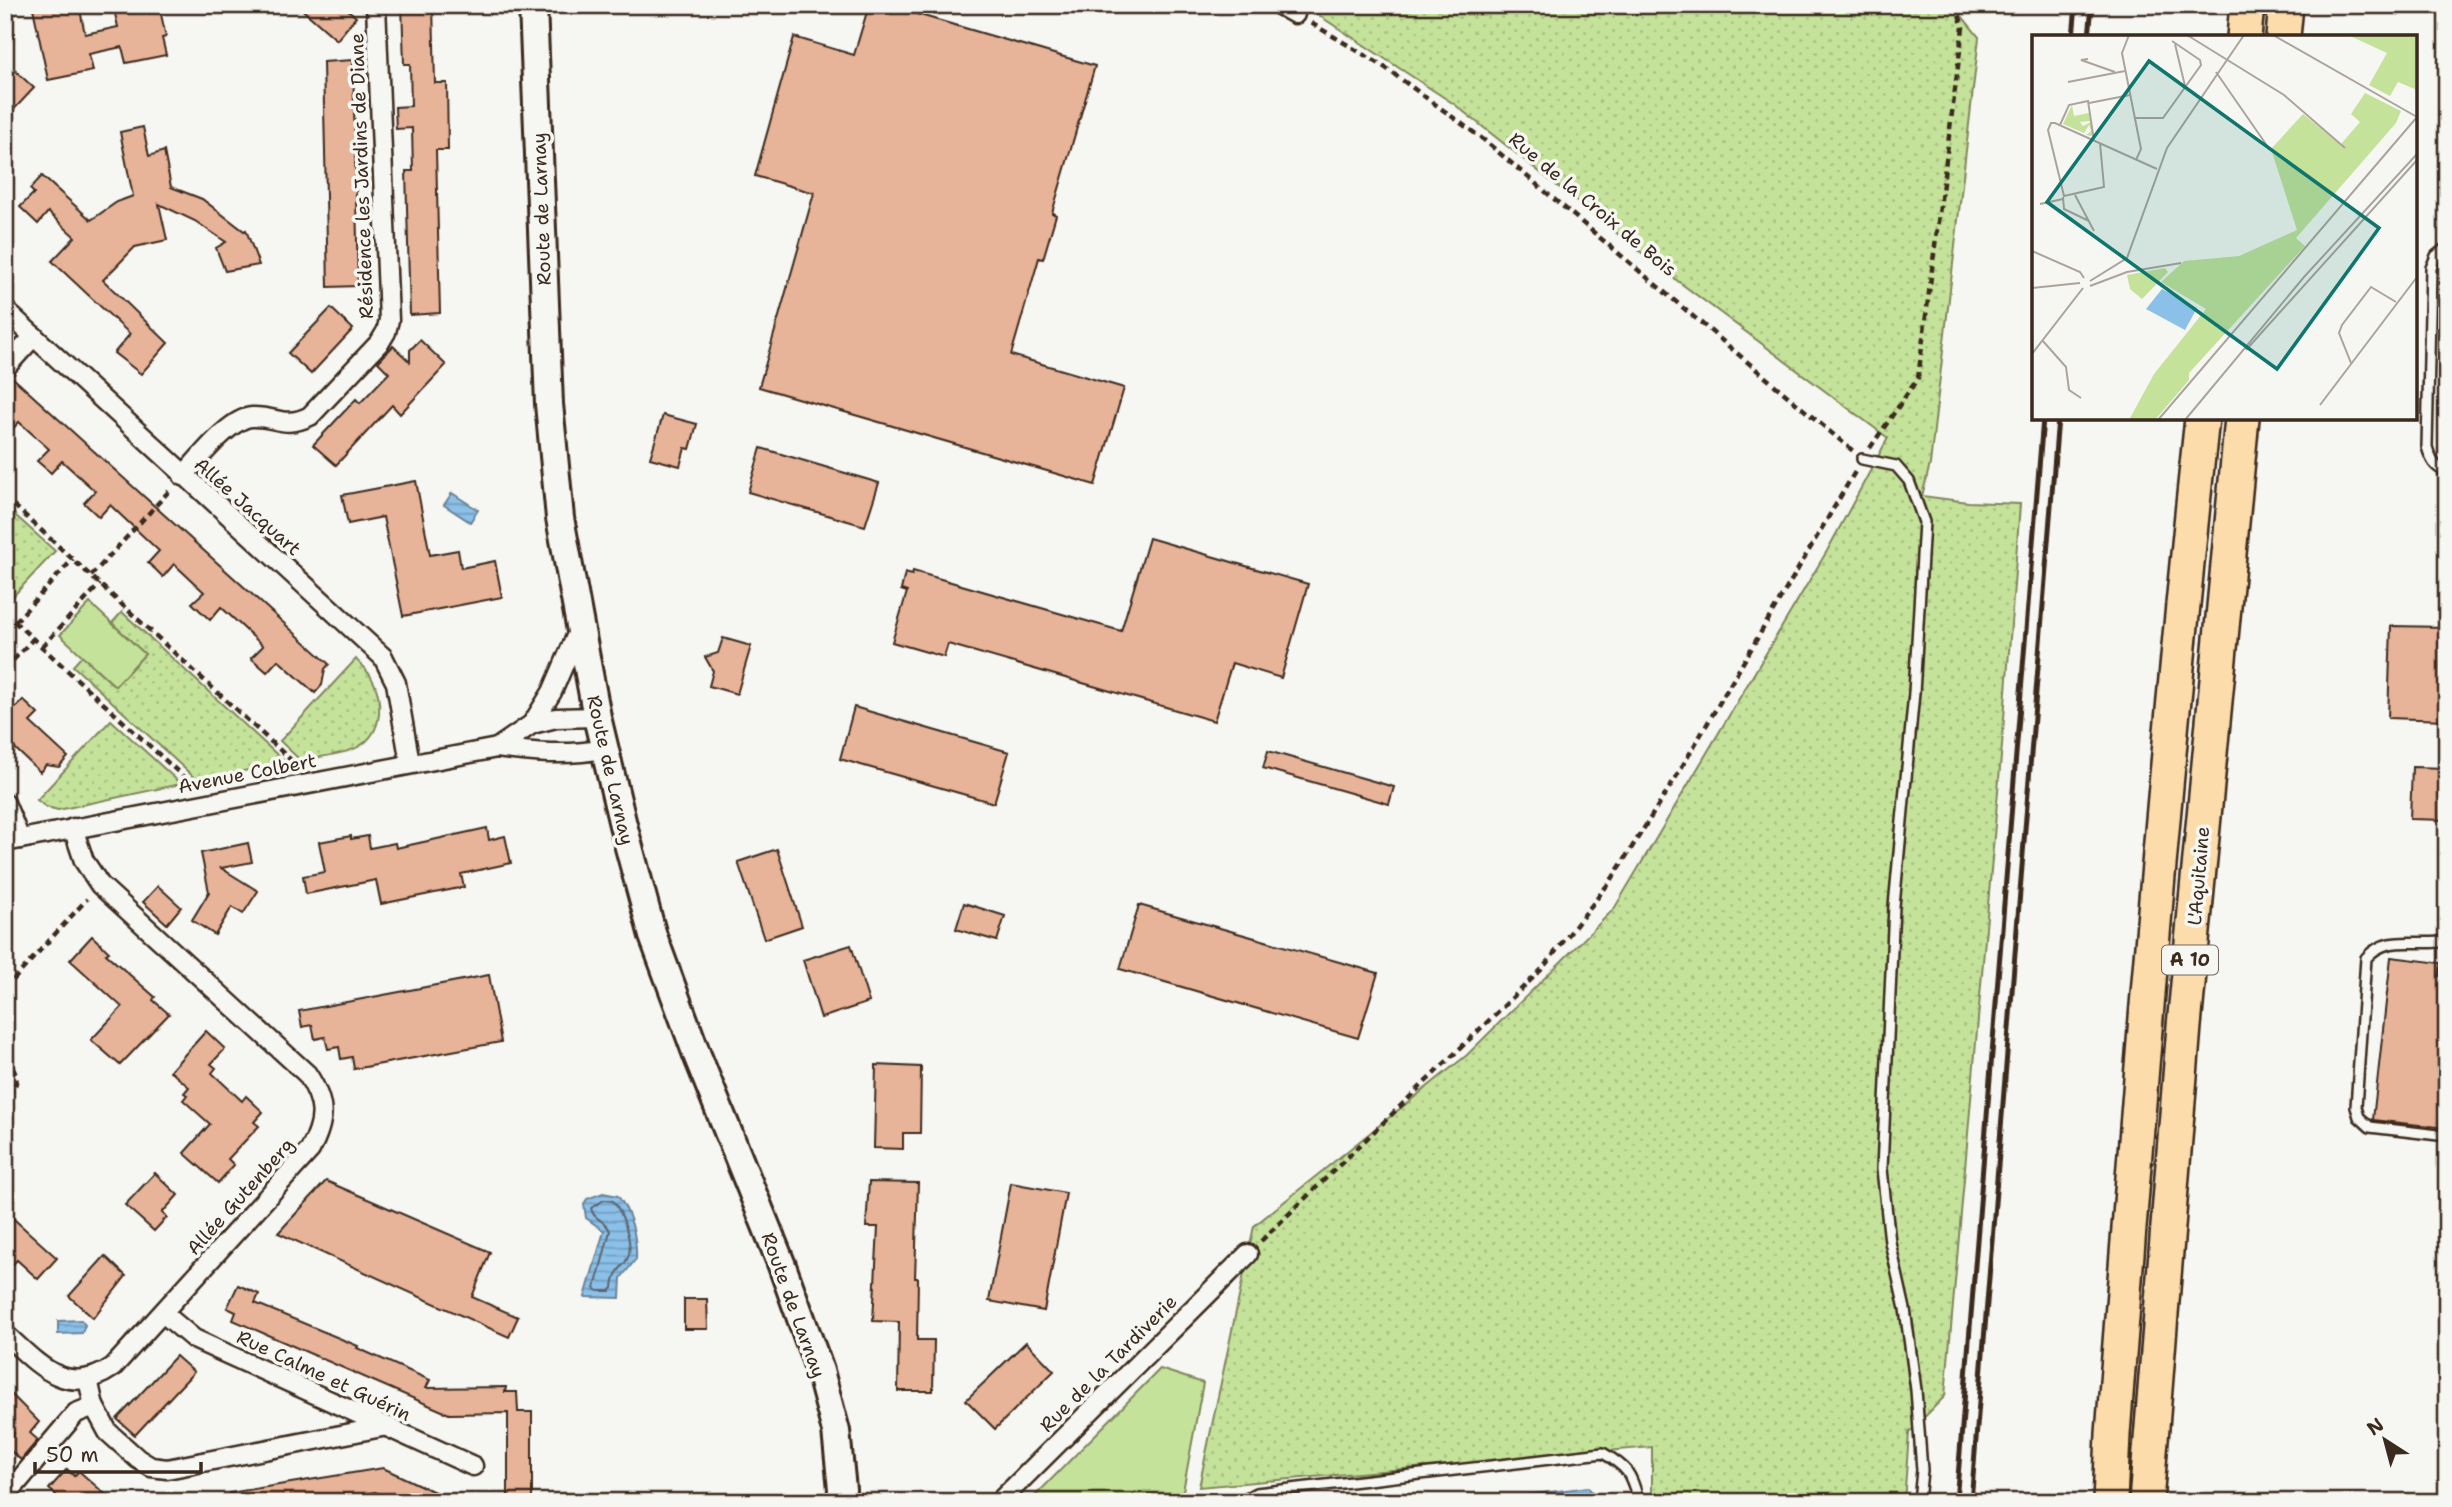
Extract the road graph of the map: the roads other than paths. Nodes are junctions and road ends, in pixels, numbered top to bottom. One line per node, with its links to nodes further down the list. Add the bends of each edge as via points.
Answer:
1 (376, 5): 15 (street, Résidence les Jardins de Diane, via 386,332 310,416 296,423 241,419)
2 (533, 5): 16 (street, Route de Larnay, via 550,417 560,518)
3 (2247, 5): 5 (highway)
4 (2286, 5): 6 (highway)
5 (2244, 35)
6 (2283, 35)
7 (2447, 247): 14 (lane, via 2431,268 2427,447 2437,468)
8 (5, 310): 9 (street, Allée Jacquart)
9 (34, 336): 10 (street); 15 (street, Allée Jacquart)
10 (5, 368)
11 (2202, 420): 40 (highway, L'Aquitaine / A 10, via 2145,1025)
12 (2242, 420): 41 (highway, L'Aquitaine / A 10, via 2187,999)
13 (1862, 460): 39 (lane, via 1896,466 1909,481 1924,522 1894,906 1882,1169 1916,1390 1922,1471)
14 (2447, 472)
15 (183, 475): 21 (street, Allée Jacquart, via 383,657 396,683)
16 (580, 627): 17 (street, Route de Larnay); 18 (street, Avenue Colbert, via 552,692)
17 (597, 717): 18 (street, Avenue Colbert); 20 (street, Route de Larnay)
18 (532, 724): 19 (street, Avenue Colbert)
19 (497, 748): 20 (street, Avenue Colbert, via 559,754); 21 (street, Avenue Colbert)
20 (604, 749): 35 (street, Route de Larnay, via 653,936 820,1371 835,1431)
21 (410, 763): 23 (street, Avenue Colbert)
22 (5, 803): 24 (street)
23 (73, 828): 24 (street, Avenue Colbert); 28 (street, Allée Gutenberg, via 84,861 100,885 307,1074 323,1109 320,1132 310,1150)
24 (13, 840)
25 (2447, 941): 26 (lane, via 2386,943 2366,958 2357,1107 2359,1117 2370,1127)
26 (2447, 1136)
27 (1248, 1254): 36 (street, Rue de la Tardiverie)
28 (163, 1313): 30 (street, Allée Gutenberg, via 113,1367); 32 (street, Rue Calme et Guérin, via 194,1339)
29 (5, 1334): 30 (street, via 44,1369 64,1379)
30 (88, 1380): 31 (street)
31 (94, 1406): 32 (street, via 108,1432 151,1468 167,1469); 34 (street, via 76,1413)
32 (387, 1426): 33 (street, Rue Calme et Guérin)
33 (473, 1466)
34 (5, 1497)
35 (841, 1502)
36 (999, 1502)
37 (1239, 1502): 38 (lane, via 1256,1493 1603,1453 1631,1474)
38 (1639, 1502)
39 (1919, 1502)
40 (2110, 1502)
41 (2146, 1502)

